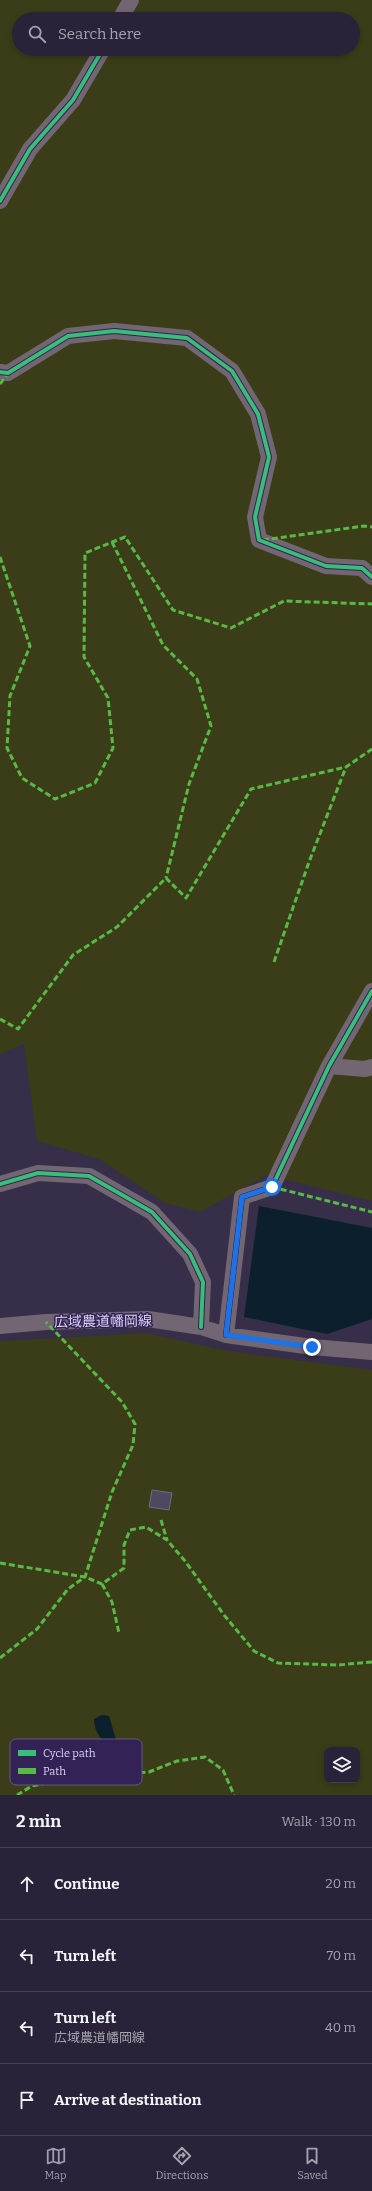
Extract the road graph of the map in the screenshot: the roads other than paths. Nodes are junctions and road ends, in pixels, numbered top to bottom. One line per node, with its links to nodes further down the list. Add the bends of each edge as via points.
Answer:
1 (131, 0): 2 (street)
2 (124, 12)
3 (99, 56): 4 (street, via 73,100 30,149)
4 (0, 201)
5 (0, 372): 6 (street, via 8,373 68,336 114,331 187,338 232,371 258,414 269,457 255,517 259,540 326,566 362,568)
6 (372, 577)
7 (372, 991): 8 (street)
8 (329, 1066): 9 (street, via 365,1069); 13 (street, via 272,1187 242,1197)
9 (372, 1067)
10 (0, 1184): 12 (street, via 38,1173 89,1176 152,1212 190,1254 202,1282)
11 (0, 1326): 12 (street, 広域農道幡岡線, via 148,1319)
12 (201, 1327): 13 (street, 広域農道幡岡線)
13 (226, 1335): 14 (street, 広域農道幡岡線)
14 (372, 1352)

